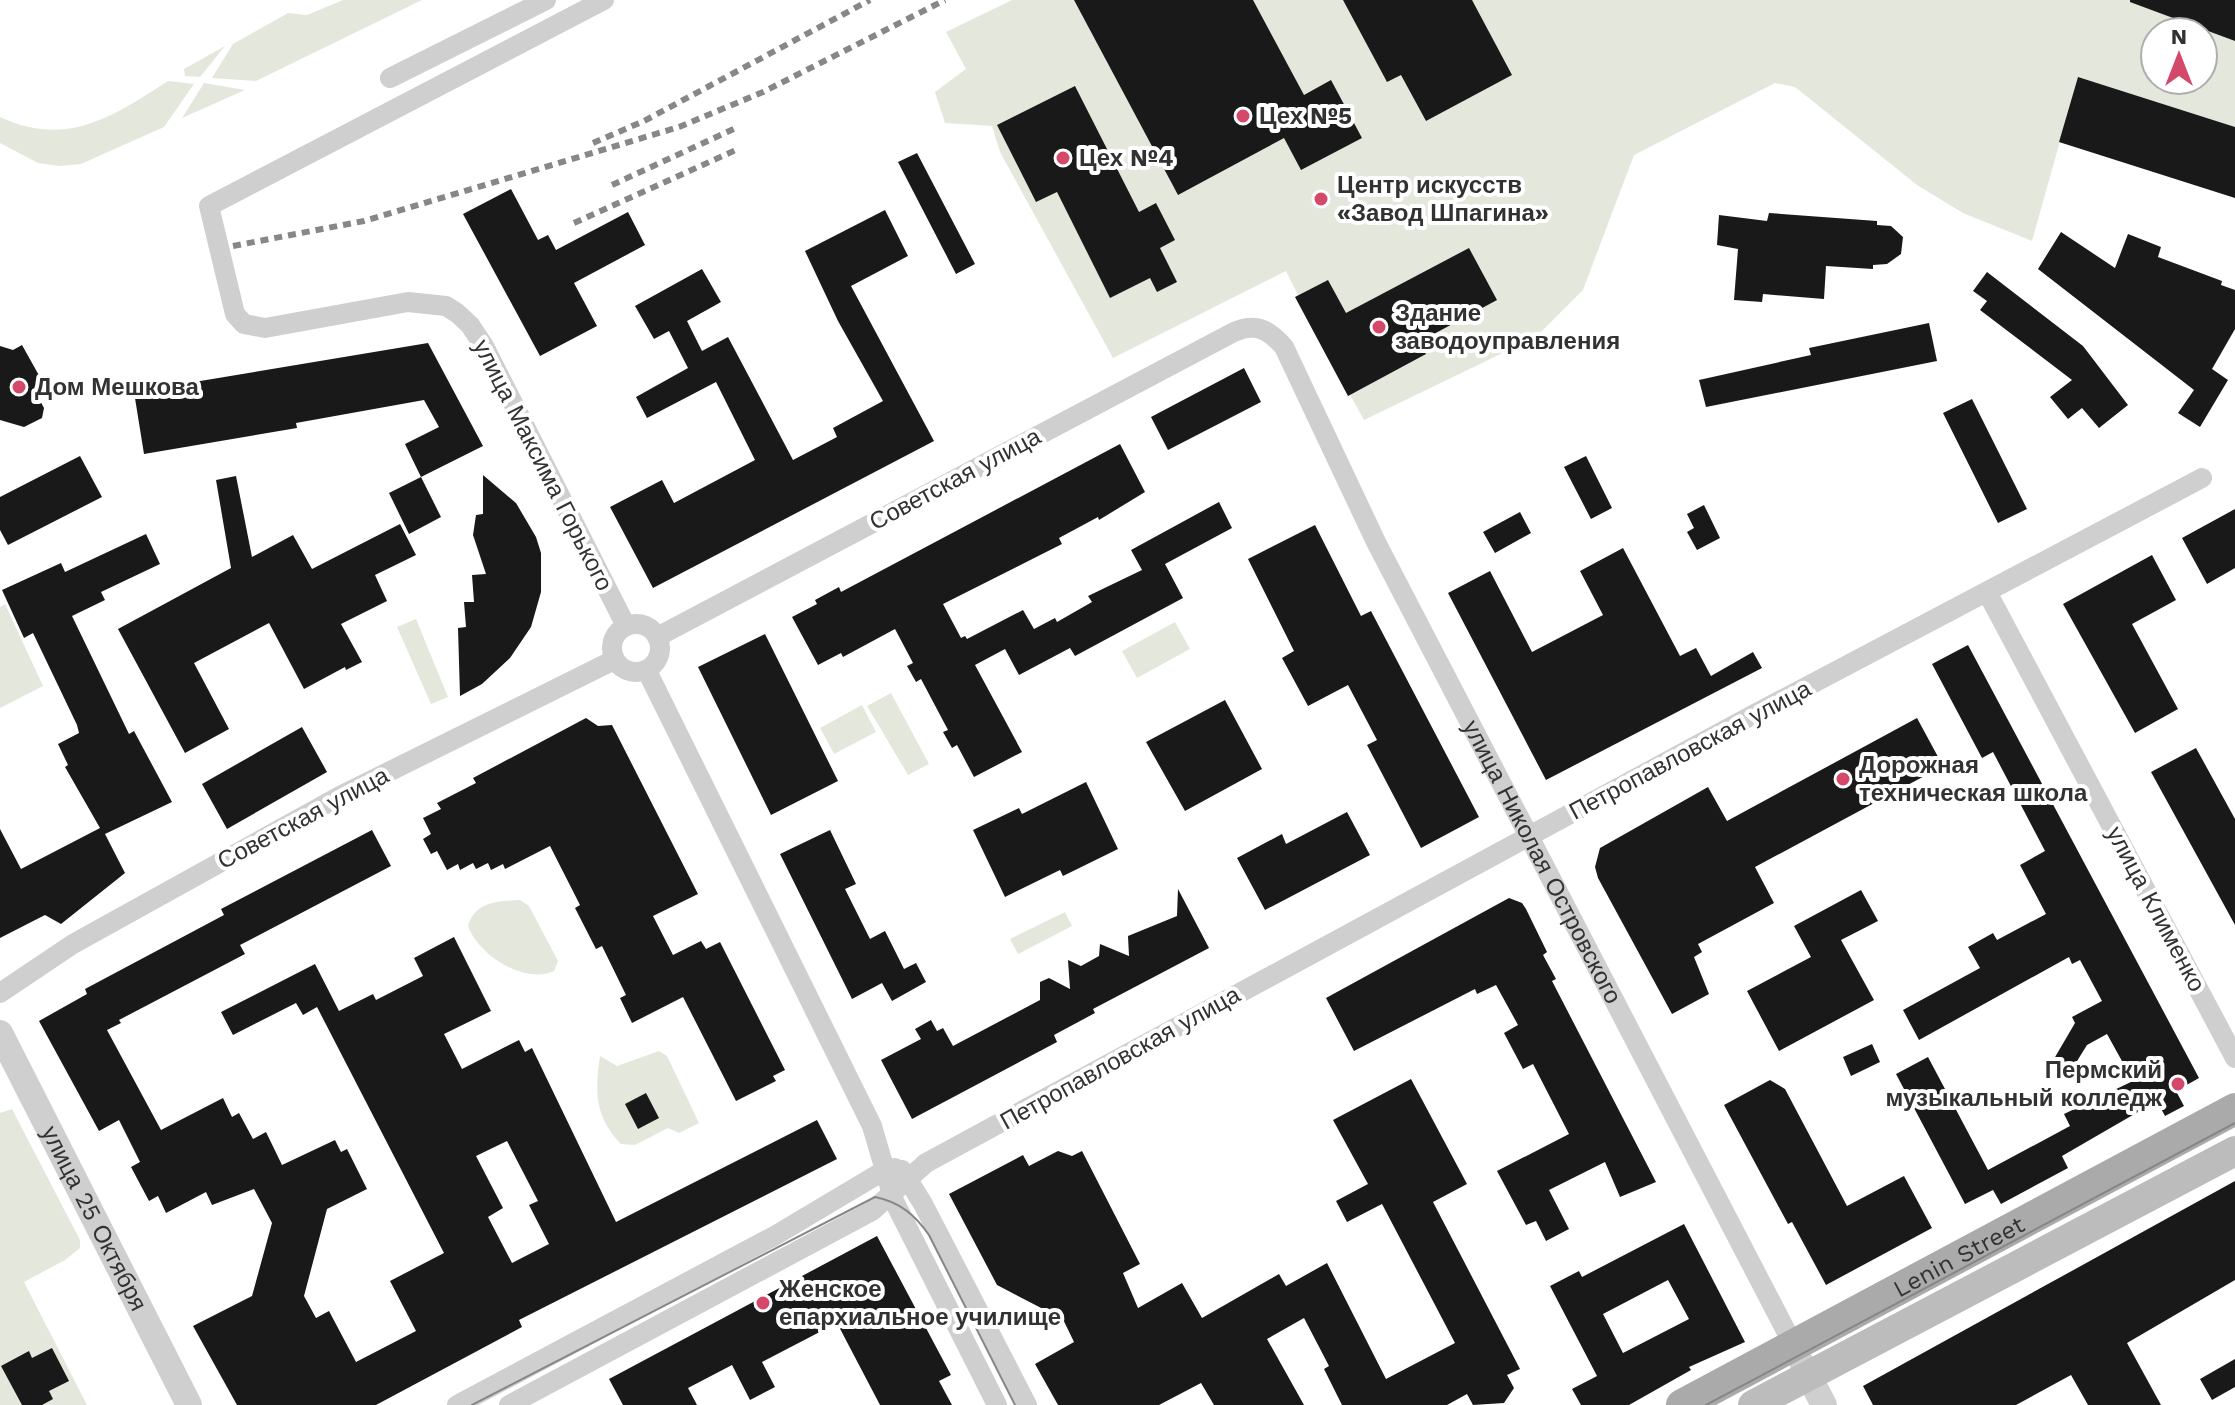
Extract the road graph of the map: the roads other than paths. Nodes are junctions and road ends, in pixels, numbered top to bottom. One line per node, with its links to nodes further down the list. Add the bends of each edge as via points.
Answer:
1 (546, 0): 3 (street)
2 (604, 0): 5 (street)
3 (466, 41): 4 (street); 5 (street)
4 (390, 78)
5 (401, 105): 9 (street, улица Максима Горького, via 209,206 235,314 244,324 265,328 408,302 446,306 457,313 484,346)
6 (1255, 327): 10 (street, Советская улица, via 1234,332); 13 (street, улица Николая Островского, via 1269,331 1284,347 1376,542)
7 (2202, 478): 8 (street, Петропавловская улица)
8 (1987, 592): 13 (street, Петропавловская улица); 16 (street, улица Клименко)
9 (626, 626): 10 (street, via 647,627); 11 (street, via 612,645)
10 (657, 637): 12 (street, via 659,656)
11 (614, 660): 12 (street, via 625,670); 14 (street, Советская улица, via 340,796 73,944)
12 (647, 671): 19 (street)
13 (1528, 837): 19 (street, Петропавловская улица, via 926,1163); 21 (street, улица Николая Островского)
14 (0, 993)
15 (0, 1033): 22 (street, улица 25 Октября)
16 (2235, 1058)
17 (2235, 1109): 21 (main road, Lenin Street)
18 (2235, 1151): 21 (main road, Lenin Street)
19 (897, 1172): 20 (street); 23 (street, Петропавловская улица); 26 (street)
20 (891, 1194): 24 (street, via 872,1211); 25 (street)
21 (1802, 1362): 27 (main road, Lenin Street); 28 (main road, Lenin Street); 29 (street, улица Николая Островского)
22 (189, 1405)
23 (457, 1405)
24 (509, 1405)
25 (997, 1405)
26 (1027, 1405)
27 (1682, 1405)
28 (1753, 1405)
29 (1824, 1405)

